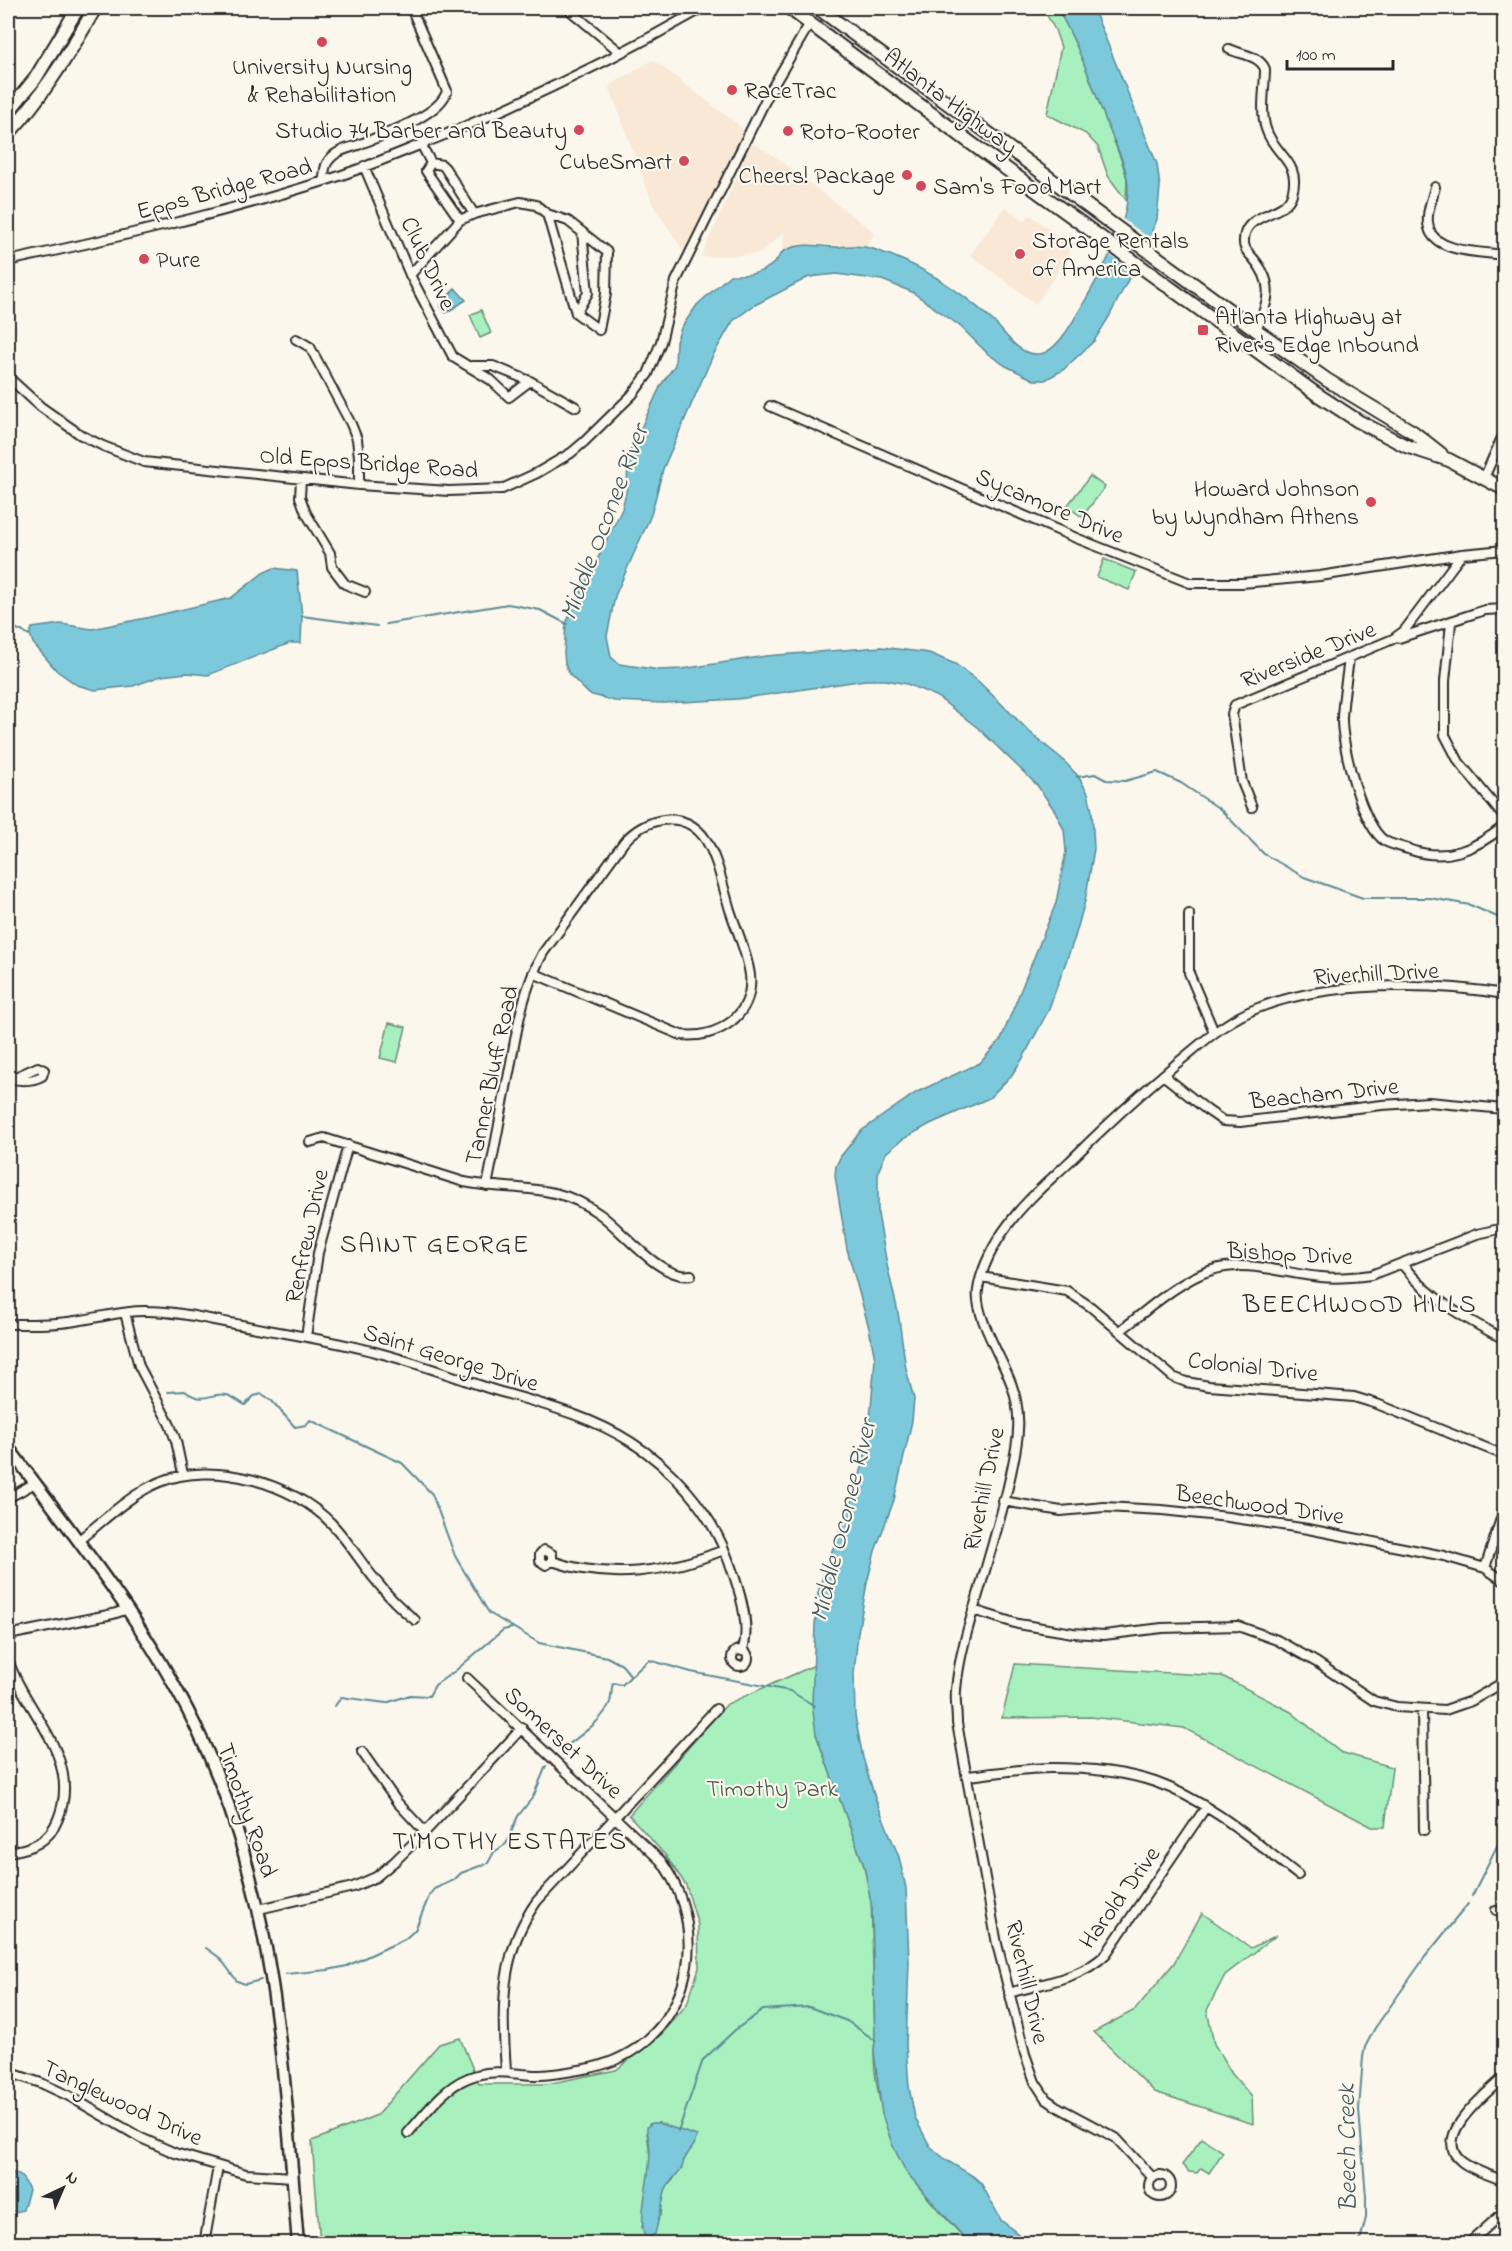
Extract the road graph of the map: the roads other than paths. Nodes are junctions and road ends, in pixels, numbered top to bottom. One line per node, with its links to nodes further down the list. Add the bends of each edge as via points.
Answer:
1 (78, 8): 11 (main road, via 34,79)
2 (95, 8): 12 (main road, via 49,84)
3 (411, 8): 16 (street, via 447,90 445,99 418,118 336,152 326,164)
4 (567, 8): 10 (street)
5 (703, 8): 10 (street, Epps Bridge Road)
6 (789, 8): 8 (main road, Atlanta Highway)
7 (818, 8): 26 (main road, Atlanta Highway)
8 (810, 23): 32 (main road, Atlanta Highway); 39 (street, Old Epps Bridge Road, via 769,93 676,281 653,366 611,417 571,453 502,489 449,491)
9 (1229, 49): 26 (street, via 1262,63 1265,126 1295,178 1287,203 1254,220 1244,237 1245,249 1262,270 1269,289)
10 (620, 52): 13 (street, Epps Bridge Road, via 511,107)
11 (8, 112)
12 (8, 134)
13 (421, 144): 14 (street); 15 (street, Epps Bridge Road)
14 (431, 164): 18 (street, via 445,168); 20 (street, via 426,171)
15 (364, 166): 16 (street, Epps Bridge Road); 24 (street, Club Drive)
16 (324, 181): 23 (street, Epps Bridge Road, via 155,228)
17 (1435, 187): 22 (street, via 1428,222 1436,240 1457,249)
18 (474, 214): 19 (street, via 520,202 536,205); 20 (street)
19 (547, 214): 21 (street, via 568,221); 25 (street)
20 (460, 220): 24 (street)
21 (582, 232): 25 (street, via 588,293); 25 (street, via 607,252 606,294 599,330)
22 (1504, 255)
23 (8, 261)
24 (410, 275): 28 (street, Club Drive, via 453,357)
25 (576, 313)
26 (1257, 330): 29 (main road, Atlanta Highway)
27 (296, 339): 39 (street, via 310,347 351,424 357,440)
28 (471, 366): 31 (street, via 493,366); 31 (street, Club Drive, via 509,397)
29 (1311, 369): 32 (main road); 36 (main road, Atlanta Highway, via 1413,432)
30 (8, 377): 38 (street, Old Epps Bridge Road, via 81,435 144,462)
31 (530, 381): 34 (street)
32 (1302, 384): 36 (main road, Atlanta Highway, via 1358,421 1406,446)
33 (770, 406): 42 (street, Sycamore Drive, via 1190,584 1320,576)
34 (576, 407)
35 (1504, 433): 37 (street)
36 (1449, 460): 37 (main road)
37 (1484, 478): 40 (main road)
38 (301, 479): 39 (street, Old Epps Bridge Road); 43 (street, via 300,497 330,553 332,567 345,584)
39 (359, 485)
40 (1504, 489)
41 (1504, 550): 42 (street, Sycamore Drive)
42 (1462, 554): 46 (street, Riverside Drive, via 1404,632)
43 (364, 592)
44 (1504, 609): 45 (street, Riverside Drive, via 1485,610)
45 (1451, 622): 46 (street, Riverside Drive); 49 (street, via 1445,735 1459,762)
46 (1393, 639): 47 (street, Riverside Drive)
47 (1349, 658): 48 (street, Riverside Drive, via 1235,705 1232,714 1242,782); 50 (street, via 1343,740 1366,815 1384,841 1425,855 1452,854 1474,847)
48 (1252, 807)
49 (1504, 817)
50 (1504, 826)
51 (1189, 914): 54 (street, via 1189,973)
52 (533, 973): 52 (street, Tanner Bluff Road, via 552,939 637,829 667,819 701,834 715,860 748,968 747,998 731,1022 705,1036 681,1035); 59 (street, Tanner Bluff Road, via 520,1015)
53 (1504, 994): 54 (street, Riverhill Drive, via 1417,987 1343,989 1260,1007)
54 (1214, 1032): 55 (street, Riverhill Drive)
55 (1163, 1075): 56 (street, Beacham Drive, via 1223,1121 1429,1102); 63 (street, Riverhill Drive, via 1009,1223)
56 (1504, 1109)
57 (310, 1142): 58 (street, Renfrew Drive, via 324,1138)
58 (348, 1145): 59 (street, Renfrew Drive); 67 (street, Renfrew Drive, via 320,1245)
59 (487, 1186): 62 (street, Renfrew Drive, via 532,1188 576,1199 604,1217 665,1269 680,1276)
60 (1504, 1228): 61 (street, Bishop Drive)
61 (1402, 1264): 66 (street, Bishop Drive, via 1371,1275 1323,1278 1265,1268 1223,1267 1195,1277); 68 (street, via 1438,1300)
62 (691, 1275)
63 (981, 1277): 66 (street, Colonial Drive, via 1067,1291); 74 (street, Riverhill Drive, via 979,1307 1011,1384 1018,1412 1016,1446)
64 (125, 1312): 65 (street, Saint George Drive, via 73,1322); 67 (street, Saint George Drive, via 164,1312); 71 (street, via 135,1355 170,1425)
65 (8, 1324)
66 (1120, 1331): 70 (street, Colonial Drive, via 1173,1377 1186,1382 1354,1397)
67 (306, 1337): 77 (street, Saint George Drive, via 411,1362 566,1412 620,1435 647,1454 696,1502)
68 (1504, 1339)
69 (8, 1447): 72 (main road, Timothy Road)
70 (1504, 1455)
71 (183, 1474): 76 (street, via 145,1490); 83 (street, via 245,1478 299,1499 332,1523 386,1593)
72 (35, 1483): 73 (street); 76 (main road, Timothy Road)
73 (8, 1498)
74 (1003, 1501): 79 (street, Beechwood Drive, via 1061,1510 1104,1507 1228,1517 1401,1546); 82 (street, Riverhill Drive)
75 (1504, 1509): 79 (street)
76 (79, 1540): 81 (main road, Timothy Road)
77 (724, 1550): 78 (street, via 660,1569 618,1572 583,1570); 85 (street, Saint George Drive, via 743,1610 746,1637)
78 (552, 1561)
79 (1485, 1568): 80 (street, Beechwood Drive)
80 (1504, 1581)
81 (128, 1609): 84 (street); 100 (main road, Timothy Road, via 203,1743 232,1815)
82 (973, 1610): 90 (street, via 1018,1624 1104,1635 1162,1628 1238,1626 1277,1640 1374,1701); 93 (street, Riverhill Drive, via 956,1692 957,1723)
83 (415, 1620)
84 (8, 1635)
85 (742, 1651)
86 (8, 1659): 98 (street, via 63,1766 64,1790 57,1822 46,1839)
87 (467, 1678): 91 (street, Somerset Drive)
88 (1504, 1682): 90 (street, via 1471,1701 1444,1710)
89 (716, 1709): 95 (street)
90 (1422, 1710): 96 (street)
91 (522, 1728): 95 (street, Somerset Drive); 97 (street)
92 (362, 1752): 97 (street, via 397,1803)
93 (968, 1776): 94 (street, via 1049,1768 1097,1770 1155,1782); 103 (street, Riverhill Drive)
94 (1206, 1807): 99 (street); 103 (street, Harold Drive, via 1096,1964 1085,1971)
95 (615, 1816): 104 (street, via 537,1901 515,1937 503,2023); 104 (street, Somerset Drive, via 661,1861 679,1891 690,1950 681,1990 658,2027 617,2059 546,2074)
96 (1424, 1830)
97 (425, 1832): 100 (street, via 395,1862 365,1883)
98 (8, 1852)
99 (1298, 1875)
100 (259, 1909): 109 (main road, Timothy Road, via 280,2030)
101 (1496, 1910): 102 (street)
102 (1504, 1912)
103 (1009, 1993): 110 (street, Riverhill Drive, via 1024,2054 1047,2099 1116,2138)
104 (506, 2071): 107 (street, Somerset Drive, via 482,2073 454,2085)
105 (8, 2072): 108 (street, Tanglewood Drive, via 69,2096 156,2145)
106 (1504, 2077): 111 (street, via 1465,2115 1451,2141 1460,2161)
107 (408, 2133)
108 (218, 2167): 109 (street, Tanglewood Drive, via 258,2176); 113 (street)
109 (292, 2177): 114 (main road, Timothy Road)
110 (1154, 2178)
111 (1504, 2181)
112 (1504, 2212): 115 (street)
113 (204, 2244)
114 (298, 2244)
115 (1468, 2244)

